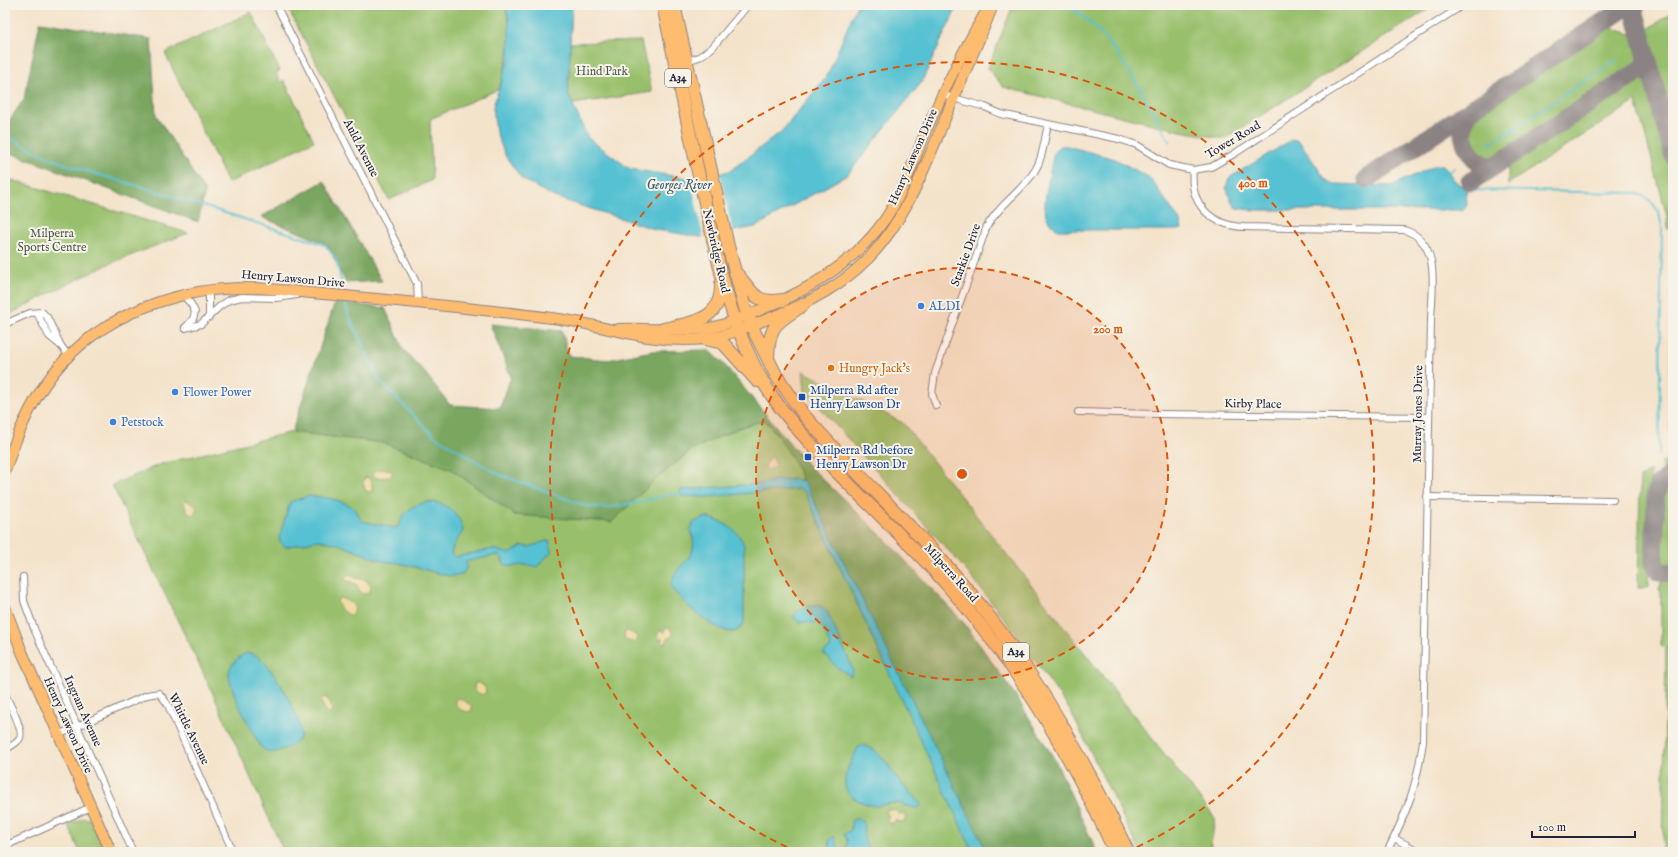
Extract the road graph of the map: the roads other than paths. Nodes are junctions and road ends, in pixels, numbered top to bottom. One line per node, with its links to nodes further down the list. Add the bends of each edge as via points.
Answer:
1 (276, 5): 18 (street, Auld Avenue, via 417,284)
2 (663, 5): 7 (highway, Newbridge Road / A34)
3 (674, 5): 7 (highway, Newbridge Road / A34)
4 (748, 5): 7 (street, via 712,48 699,57)
5 (992, 5): 8 (main road, Henry Lawson Drive, via 974,32); 9 (main road, Henry Lawson Drive)
6 (1463, 5): 11 (street, Tower Road, via 1218,164)
7 (681, 63): 12 (highway, Newbridge Road / A34, via 706,148); 13 (highway, Newbridge Road / A34, via 693,151)
8 (943, 95): 9 (street, Tower Road); 17 (main road, Henry Lawson Drive, via 904,186 886,217 849,259 822,279)
9 (954, 98): 10 (street, Tower Road, via 1001,114); 19 (main road, Henry Lawson Drive, via 910,198 888,234 870,257 853,272)
10 (1048, 125): 11 (street, Tower Road, via 1120,139 1136,145 1169,165); 29 (street, Starkie Drive, via 1033,173 992,217 987,226 935,373 932,394)
11 (1193, 170): 32 (street, Murray Jones Drive, via 1192,182 1195,193 1208,214 1223,224 1243,227 1396,229 1408,231 1419,238 1429,252 1432,268)
12 (734, 271): 17 (highway, via 757,298 766,301); 21 (highway, Newbridge Road / A34)
13 (720, 272): 23 (highway, Newbridge Road / A34); 25 (highway, via 721,293 718,305 707,317)
14 (209, 290): 15 (main road, Henry Lawson Drive, via 251,288); 16 (main road, Henry Lawson Drive); 20 (street)
15 (309, 293): 18 (main road, Henry Lawson Drive); 20 (street, via 277,298 242,297 229,300)
16 (182, 295): 20 (street, via 195,312 185,328 201,324); 27 (main road, Henry Lawson Drive, via 132,312 87,339)
17 (784, 300): 21 (main road, Henry Lawson Drive)
18 (418, 304): 24 (main road, Henry Lawson Drive, via 554,318)
19 (804, 305): 21 (main road, Henry Lawson Drive); 28 (highway, via 773,329 768,341)
20 (209, 317)
21 (750, 320): 23 (main road, Henry Lawson Drive); 28 (highway, Milperra Road / A34)
22 (5, 324): 27 (street, via 30,313 42,312)
23 (736, 326): 25 (main road, Henry Lawson Drive); 26 (main road, Henry Lawson Drive); 30 (highway, Milperra Road / A34, via 758,372)
24 (615, 329): 25 (main road, Henry Lawson Drive); 26 (main road, Henry Lawson Drive, via 630,335 656,339)
25 (663, 329)
26 (706, 339): 30 (highway, via 726,346)
27 (69, 356): 33 (main road, Henry Lawson Drive, via 51,376 32,405)
28 (768, 359): 50 (highway, Milperra Road / A34, via 785,389 807,419 956,577 1016,652 1067,731)
29 (936, 406)
30 (784, 412): 49 (highway, Milperra Road / A34, via 809,443 946,584 995,644 1025,684 1050,724)
31 (1078, 412): 32 (street, Kirby Place)
32 (1429, 417): 34 (street, Murray Jones Drive)
33 (5, 471)
34 (1428, 497): 35 (street); 44 (street, Murray Jones Drive, via 1423,741 1412,799)
35 (1613, 500)
36 (23, 577): 40 (street, Ingram Avenue, via 23,596 27,609)
37 (5, 607): 38 (main road, Henry Lawson Drive)
38 (8, 624): 41 (main road, Henry Lawson Drive)
39 (5, 694): 42 (street, via 21,735)
40 (78, 726): 41 (street, Whittle Avenue); 47 (street, Ingram Avenue); 48 (street, Whittle Avenue, via 153,693 162,695)
41 (58, 735): 43 (main road, Henry Lawson Drive)
42 (5, 750)
43 (91, 807): 45 (street); 46 (main road, Henry Lawson Drive)
44 (1394, 838): 51 (street, Murray Jones Drive); 52 (street)
45 (5, 846)
46 (111, 852)
47 (133, 852)
48 (233, 852)
49 (1115, 852)
50 (1128, 852)
51 (1387, 852)
52 (1420, 852)

